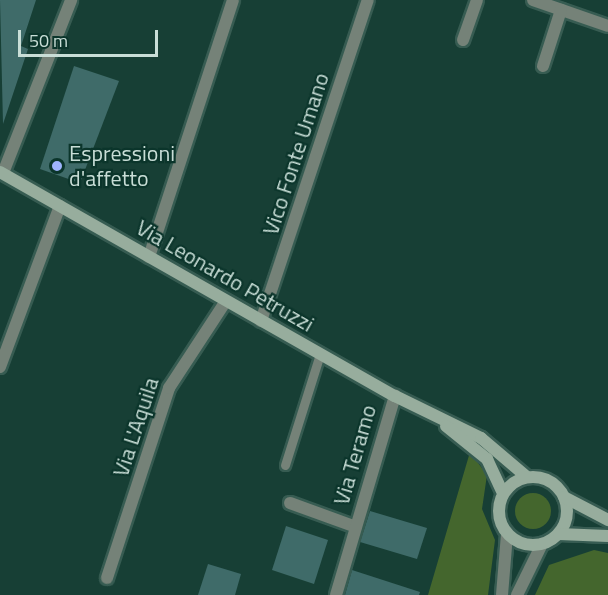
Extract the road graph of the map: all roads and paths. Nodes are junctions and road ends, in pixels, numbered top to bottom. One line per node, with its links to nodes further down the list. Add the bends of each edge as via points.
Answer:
1 (71, 0): 10 (street)
2 (233, 0): 12 (street)
3 (368, 0): 14 (street, Vico Fonte Umano)
4 (477, 0): 8 (street)
5 (533, 0): 6 (street)
6 (561, 10): 7 (street); 9 (street)
7 (608, 26)
8 (463, 40)
9 (543, 66)
10 (1, 172): 11 (main road, Via Leonardo Petruzzi)
11 (60, 206): 12 (main road, Via Leonardo Petruzzi); 16 (street)
12 (149, 258): 13 (main road, Via Leonardo Petruzzi)
13 (226, 301): 14 (main road, Via Leonardo Petruzzi); 30 (street, Via L'Aquila, via 169,388)
14 (261, 321): 15 (main road, Via Leonardo Petruzzi)
15 (320, 354): 17 (main road, Via Leonardo Petruzzi); 19 (lane)
16 (0, 367)
17 (394, 396): 18 (main road, Via Leonardo Petruzzi); 25 (street, Via Teramo)
18 (431, 414): 20 (main road, Via Leonardo Petruzzi, via 482,438); 21 (main road, Via Leonardo Petruzzi, via 487,459)
19 (285, 465)
20 (527, 477): 21 (main road); 22 (main road, via 549,480)
21 (503, 493): 26 (main road, via 499,519)
22 (564, 497): 24 (main road); 27 (main road, via 567,516)
23 (290, 503): 25 (street, Via Teramo)
24 (608, 520)
25 (356, 527): 31 (street, Via Teramo)
26 (507, 534): 29 (main road, via 523,544); 32 (street)
27 (559, 534): 28 (main road); 29 (main road)
28 (608, 536)
29 (542, 544): 33 (street)
30 (107, 578)
31 (336, 595)
32 (502, 595)
33 (517, 595)

